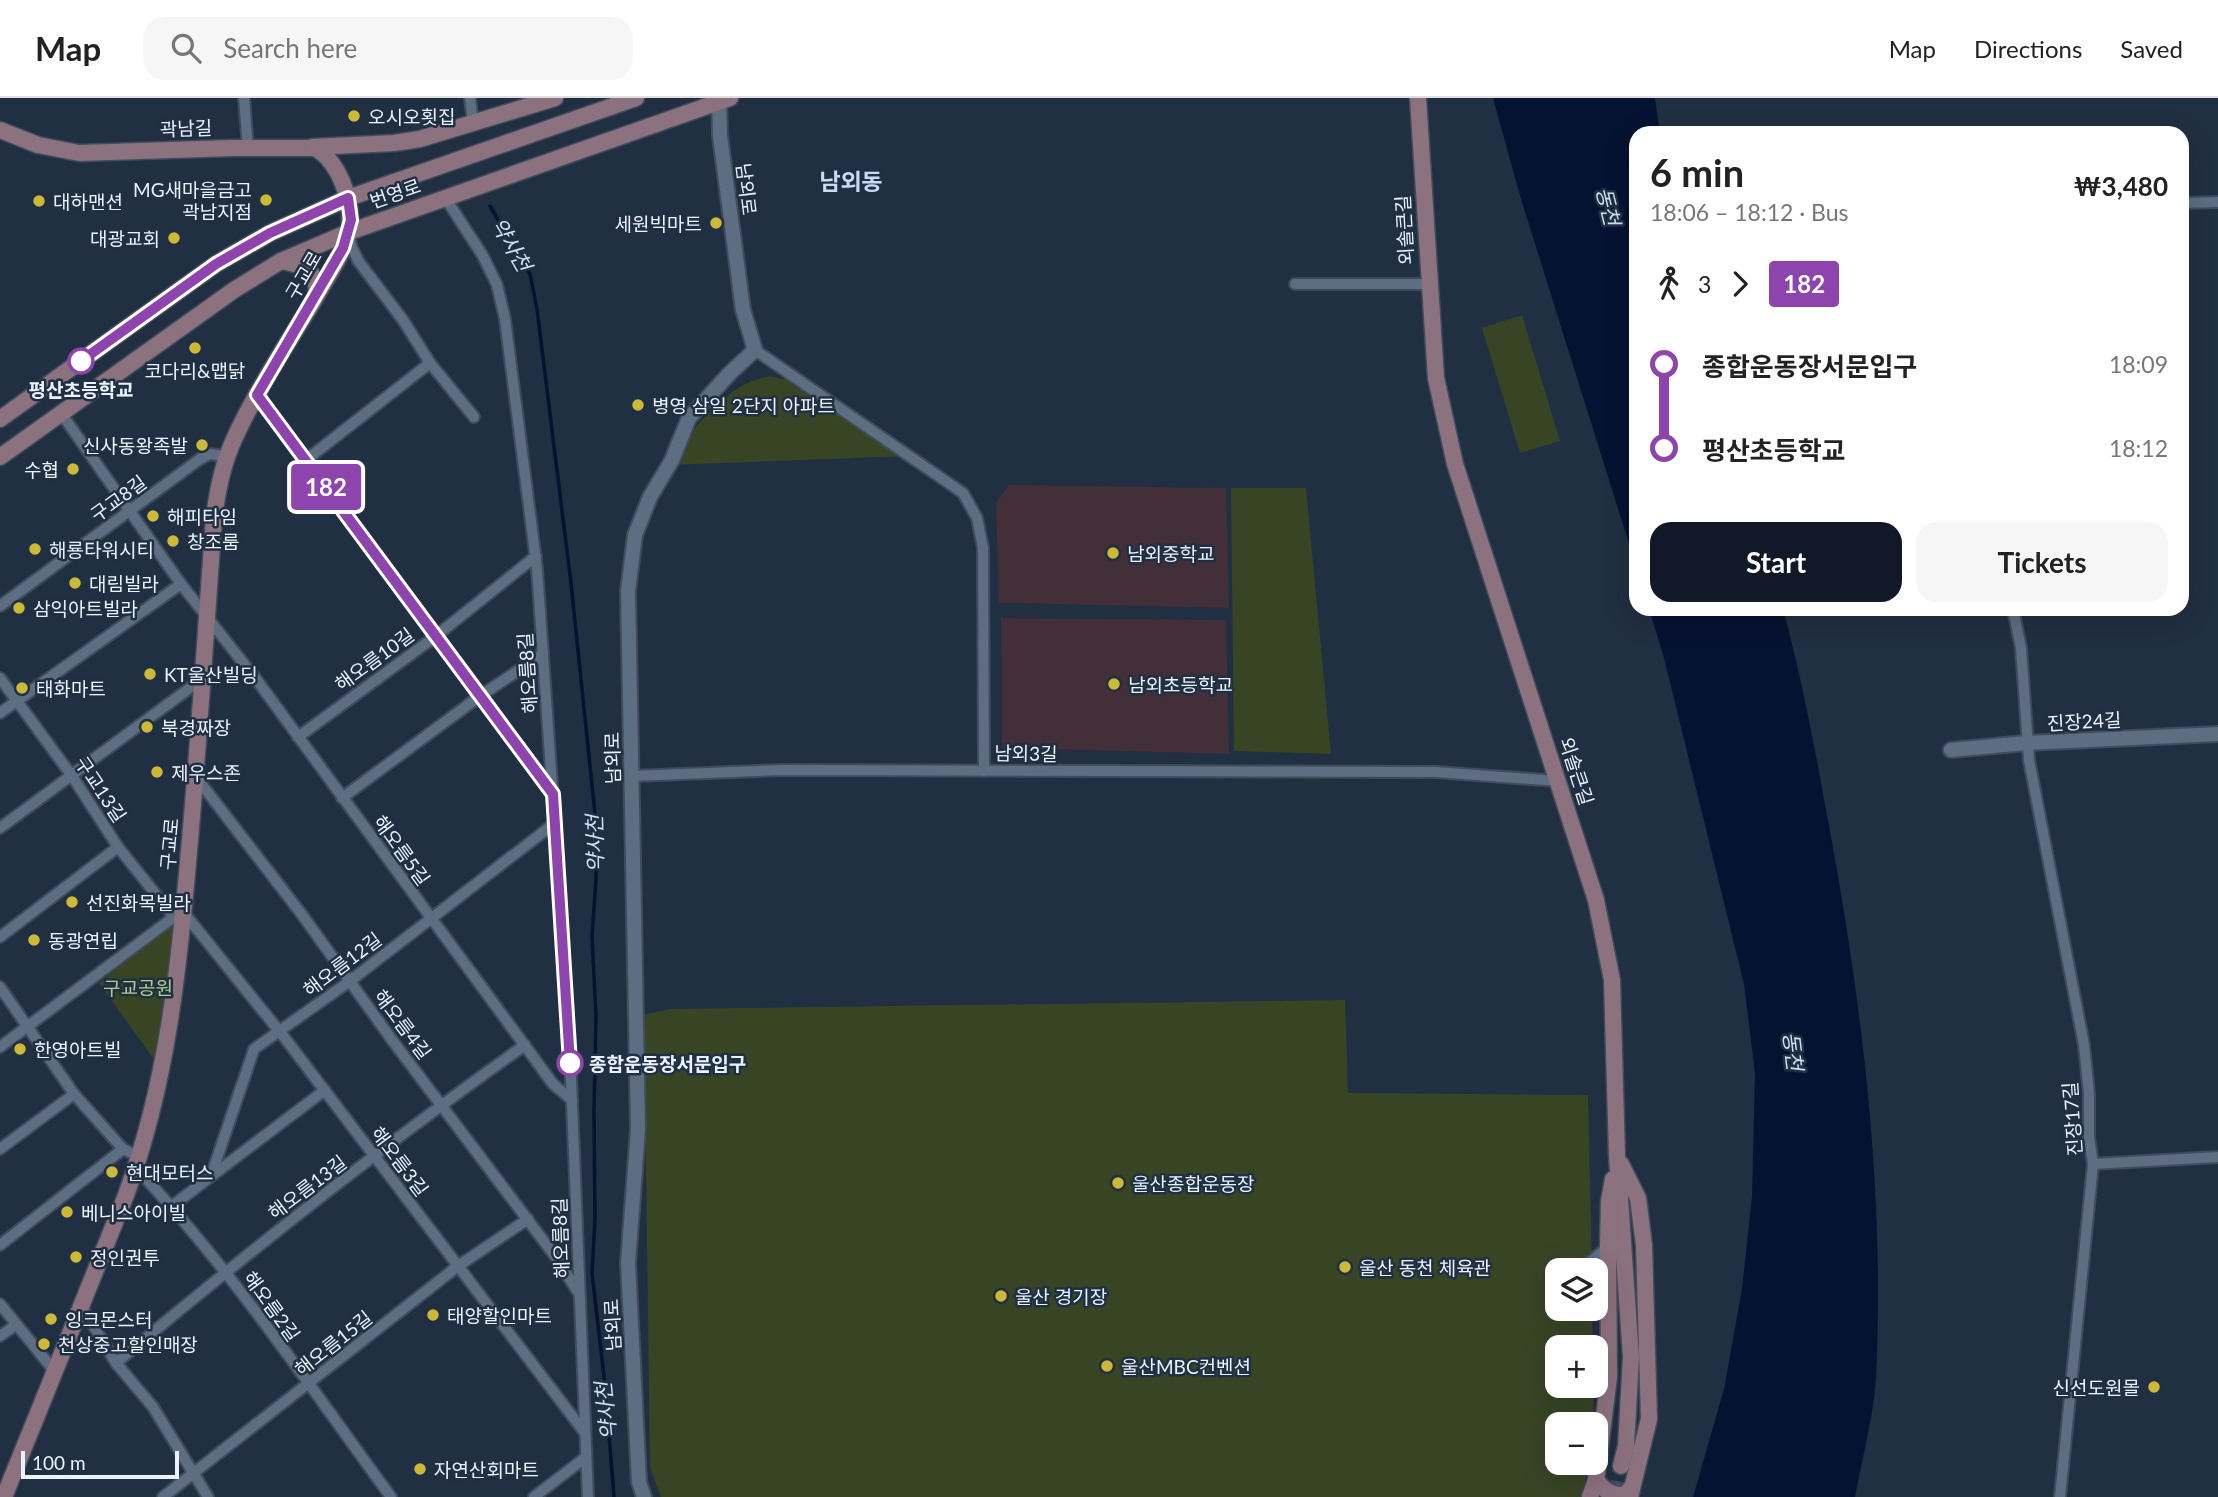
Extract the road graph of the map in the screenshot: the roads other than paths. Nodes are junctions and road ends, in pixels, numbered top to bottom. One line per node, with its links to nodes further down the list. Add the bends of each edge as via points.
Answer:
1 (244, 98): 10 (street)
2 (470, 98): 7 (street)
3 (555, 98): 7 (main road, 곽남길)
4 (636, 98): 11 (main road, 번영로)
5 (1418, 98): 18 (main road, 외솔큰길)
6 (723, 99): 12 (main road, 번영로); 20 (street, 남외로, via 720,136 744,317)
7 (474, 123): 9 (main road, 곽남길, via 394,142)
8 (0, 130): 10 (main road, 곽남길, via 38,145 79,153)
9 (305, 147): 10 (main road, 곽남길); 11 (main road, via 330,158)
10 (248, 148)
11 (348, 198): 15 (main road, 구교로); 25 (main road, 번영로, via 270,233 216,264)
12 (446, 199): 15 (main road, 번영로); 30 (street, 해오름8길, via 484,256 500,297)
13 (2218, 202): 14 (street)
14 (2189, 204)
15 (349, 232): 16 (main road, 번영로); 19 (main road, 구교로); 21 (street, via 359,262)
16 (281, 261): 19 (main road, via 310,271); 23 (main road, 번영로, via 234,289)
17 (1294, 284): 18 (street)
18 (1428, 284): 50 (main road, 외솔큰길, via 1436,377 1455,464)
19 (317, 293): 22 (main road, 구교로)
20 (755, 350): 46 (street, 남외3길, via 963,494 977,518 984,548); 48 (street, 남외로, via 689,418 635,535 628,591)
21 (430, 363): 24 (street); 28 (street)
22 (257, 395): 26 (main road, 구교로); 28 (street)
23 (61, 413): 27 (main road, 번영로); 29 (street, 해오름5길)
24 (474, 417)
25 (0, 419)
26 (226, 456): 29 (street, 구교8길, via 210,454 200,459); 34 (main road, 구교로, via 214,517)
27 (0, 457)
28 (306, 460): 35 (street)
29 (130, 511): 31 (street, 해오름5길); 32 (street, 구교8길)
30 (536, 556): 35 (street, 해오름10길); 36 (street, 해오름8길)
31 (181, 583): 34 (street, 해오름5길); 40 (street)
32 (0, 606)
33 (2014, 616): 44 (street, 진장17길, via 2021,648)
34 (206, 618): 38 (main road, 구교로); 43 (street, 해오름5길)
35 (436, 636): 39 (street); 43 (street, 해오름10길)
36 (543, 654): 39 (street); 51 (street, 해오름8길)
37 (0, 678): 40 (street, 구교13길)
38 (202, 679): 47 (street); 49 (main road, 구교로)
39 (480, 696): 51 (street); 52 (street)
40 (16, 701): 41 (street); 47 (street, 구교13길)
41 (0, 713)
42 (2218, 734): 44 (street, 진장24길)
43 (298, 737): 52 (street, 해오름5길)
44 (2026, 743): 45 (street, 진장24길); 75 (street, 진장17길, via 2084,1045)
45 (1951, 750)
46 (984, 771): 48 (street, via 783,770); 50 (street, 남외3길, via 1436,772)
47 (72, 776): 54 (street); 55 (street, 구교13길)
48 (632, 776): 105 (street, 남외로, via 638,1129 628,1263 639,1482)
49 (196, 777): 56 (main road, 구교로); 59 (street, 해오름4길)
50 (1558, 781): 71 (main road, 외솔큰길, via 1596,900 1612,980)
51 (553, 794): 53 (street, 해오름8길)
52 (342, 797): 57 (street, 해오름5길)
53 (555, 823): 57 (street, 해오름12길); 67 (street, 해오름8길)
54 (0, 828)
55 (118, 847): 56 (street, 구교13길); 58 (street)
56 (179, 915): 61 (street); 62 (street, 해오름3길); 74 (main road, 구교로, via 168,1037)
57 (431, 917): 59 (street, 해오름12길); 63 (street, 해오름5길)
58 (0, 937)
59 (350, 981): 62 (street, 해오름12길); 68 (street, 해오름4길)
60 (0, 987): 61 (street)
61 (27, 1028): 64 (street); 66 (street)
62 (280, 1032): 65 (street, 해오름3길); 76 (street, 해오름12길, via 254,1049)
63 (524, 1045): 67 (street, 해오름5길, via 553,1084); 68 (street, 해오름13길)
64 (0, 1047)
65 (325, 1090): 72 (street, 해오름3길); 76 (street)
66 (74, 1094): 69 (street); 70 (street)
67 (572, 1100): 84 (street, 해오름8길)
68 (442, 1104): 72 (street, 해오름13길); 78 (street, 해오름4길)
69 (0, 1149)
70 (123, 1150): 74 (street); 79 (street)
71 (1617, 1156): 80 (main road, via 1609,1201); 95 (main road, 외솔큰길, via 1631,1357); 98 (main road, via 1638,1198 1644,1245 1649,1419)
72 (376, 1157): 82 (street, 해오름3길); 83 (street, 해오름13길)
73 (2218, 1157): 75 (street)
74 (138, 1163): 77 (street, 해오름2길); 87 (main road, 구교로)
75 (2093, 1164): 107 (street, 진장17길)
76 (211, 1176): 77 (street)
77 (172, 1206): 83 (street, 해오름2길)
78 (528, 1219): 82 (street, 해오름15길); 84 (street, 해오름4길)
79 (0, 1244)
80 (1608, 1247): 81 (street); 86 (main road)
81 (1595, 1258)
82 (458, 1266): 92 (street, 해오름15길); 93 (street, 해오름3길)
83 (225, 1272): 90 (street, 해오름13길); 92 (street, 해오름2길)
84 (579, 1294): 93 (street, 해오름8길)
85 (0, 1304): 88 (street)
86 (1610, 1304): 97 (main road, via 1609,1377)
87 (82, 1307): 90 (street); 91 (main road, 구교로)
88 (16, 1325): 89 (street); 91 (street)
89 (0, 1336)
90 (116, 1363): 96 (street, via 153,1407)
91 (56, 1373): 99 (main road, 구교로)
92 (308, 1385): 96 (street, 해오름15길); 102 (street, 해오름2길)
93 (585, 1433): 94 (street, 해오름8길)
94 (586, 1457): 103 (street); 104 (street, 해오름8길)
95 (1621, 1466)
96 (194, 1474): 100 (street, 해오름15길); 101 (street)
97 (1595, 1480): 98 (main road, via 1606,1492); 106 (main road)
98 (1631, 1492)
99 (4, 1497)
100 (163, 1497)
101 (208, 1497)
102 (391, 1497)
103 (534, 1497)
104 (588, 1497)
105 (644, 1497)
106 (1590, 1497)
107 (2060, 1497)

